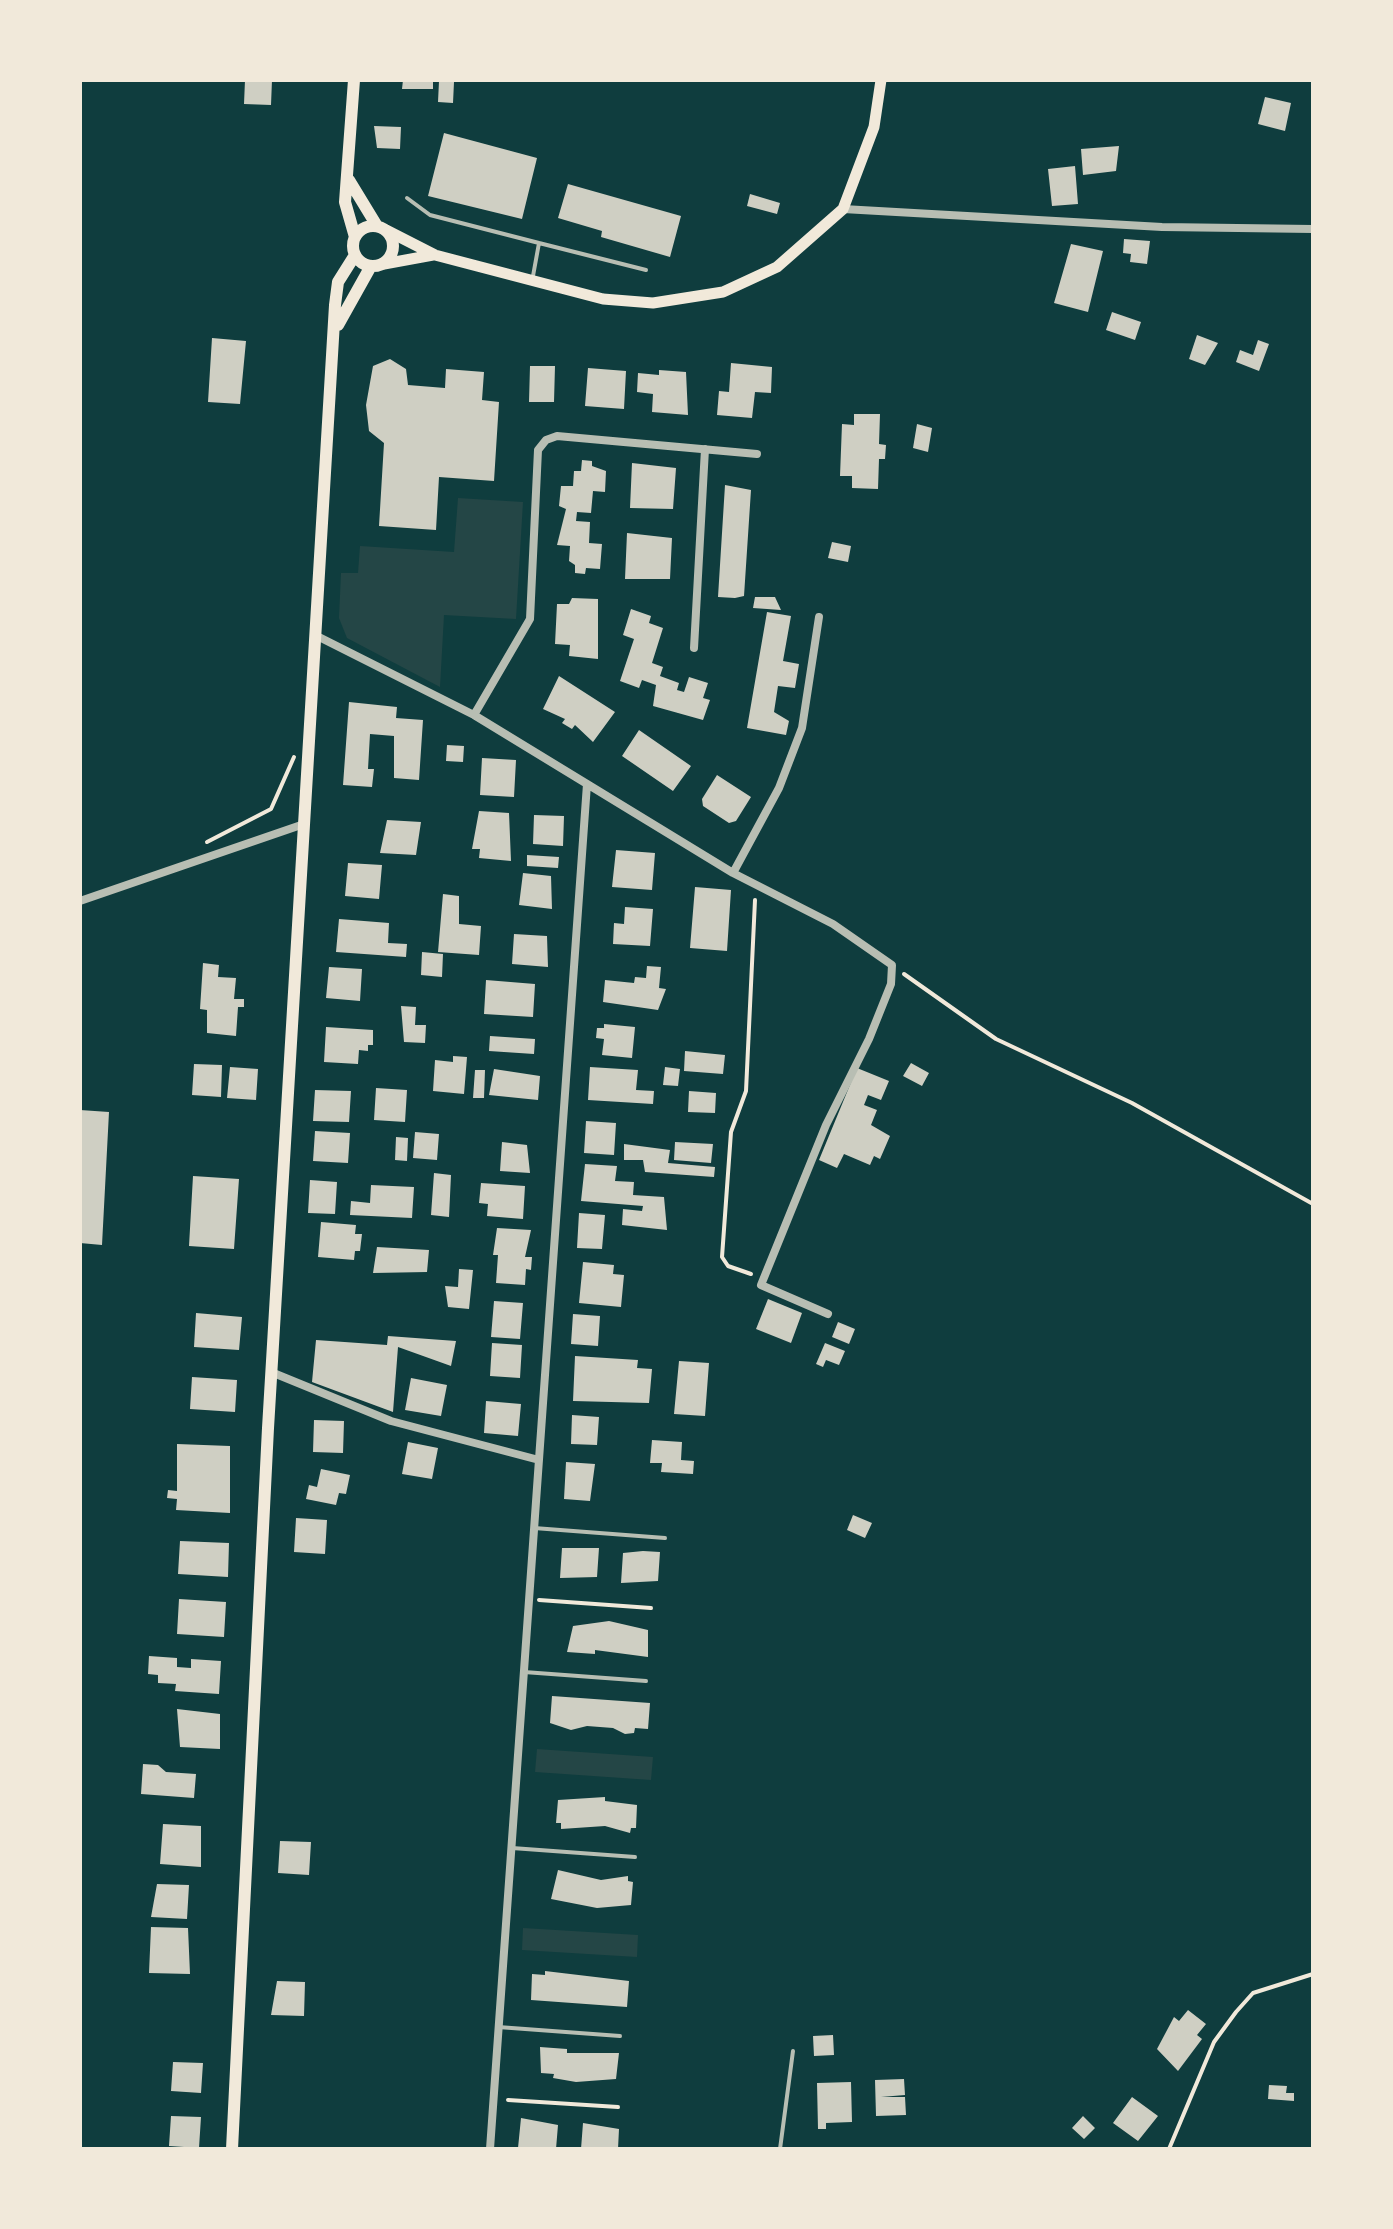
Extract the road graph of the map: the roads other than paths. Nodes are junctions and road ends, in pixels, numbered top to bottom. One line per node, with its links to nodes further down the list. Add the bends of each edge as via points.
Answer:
1 (354, 80): 3 (main road)
2 (882, 80): 5 (main road, via 874,127)
3 (348, 178): 6 (main road); 8 (main road, via 345,202)
4 (407, 198): 9 (lane, via 430,214)
5 (842, 210): 7 (street); 14 (main road, via 777,267 706,296 635,304)
6 (382, 228): 8 (main road, via 364,228); 11 (main road); 12 (main road, via 394,248)
7 (1313, 229)
8 (355, 236): 10 (main road)
9 (540, 243): 13 (lane); 14 (lane)
10 (355, 254): 12 (main road); 15 (main road, via 338,282)
11 (435, 255): 12 (main road); 14 (main road)
12 (377, 265): 15 (main road)
13 (646, 270)
14 (532, 280)
15 (336, 328): 19 (main road)
16 (705, 449): 17 (street); 20 (street); 21 (street, via 546,440 538,450 530,619)
17 (757, 454)
18 (819, 616): 24 (street, via 802,728 780,788)
19 (317, 636): 21 (street); 23 (main road)
20 (694, 648)
21 (474, 715): 22 (street)
22 (587, 784): 24 (street); 28 (street)
23 (304, 824): 25 (street); 27 (main road)
24 (733, 873): 26 (street, via 834,924 892,965 869,1039 761,1286)
25 (80, 900)
26 (828, 1314)
27 (271, 1372): 28 (street, via 391,1420); 38 (main road)
28 (538, 1460): 29 (street)
29 (534, 1528): 30 (lane); 31 (street)
30 (665, 1538)
31 (524, 1672): 32 (lane); 33 (street)
32 (646, 1681)
33 (512, 1848): 34 (lane); 35 (street)
34 (635, 1858)
35 (498, 2027): 36 (lane); 39 (street)
36 (620, 2036)
37 (792, 2050): 40 (lane)
38 (232, 2149)
39 (490, 2149)
40 (780, 2149)

